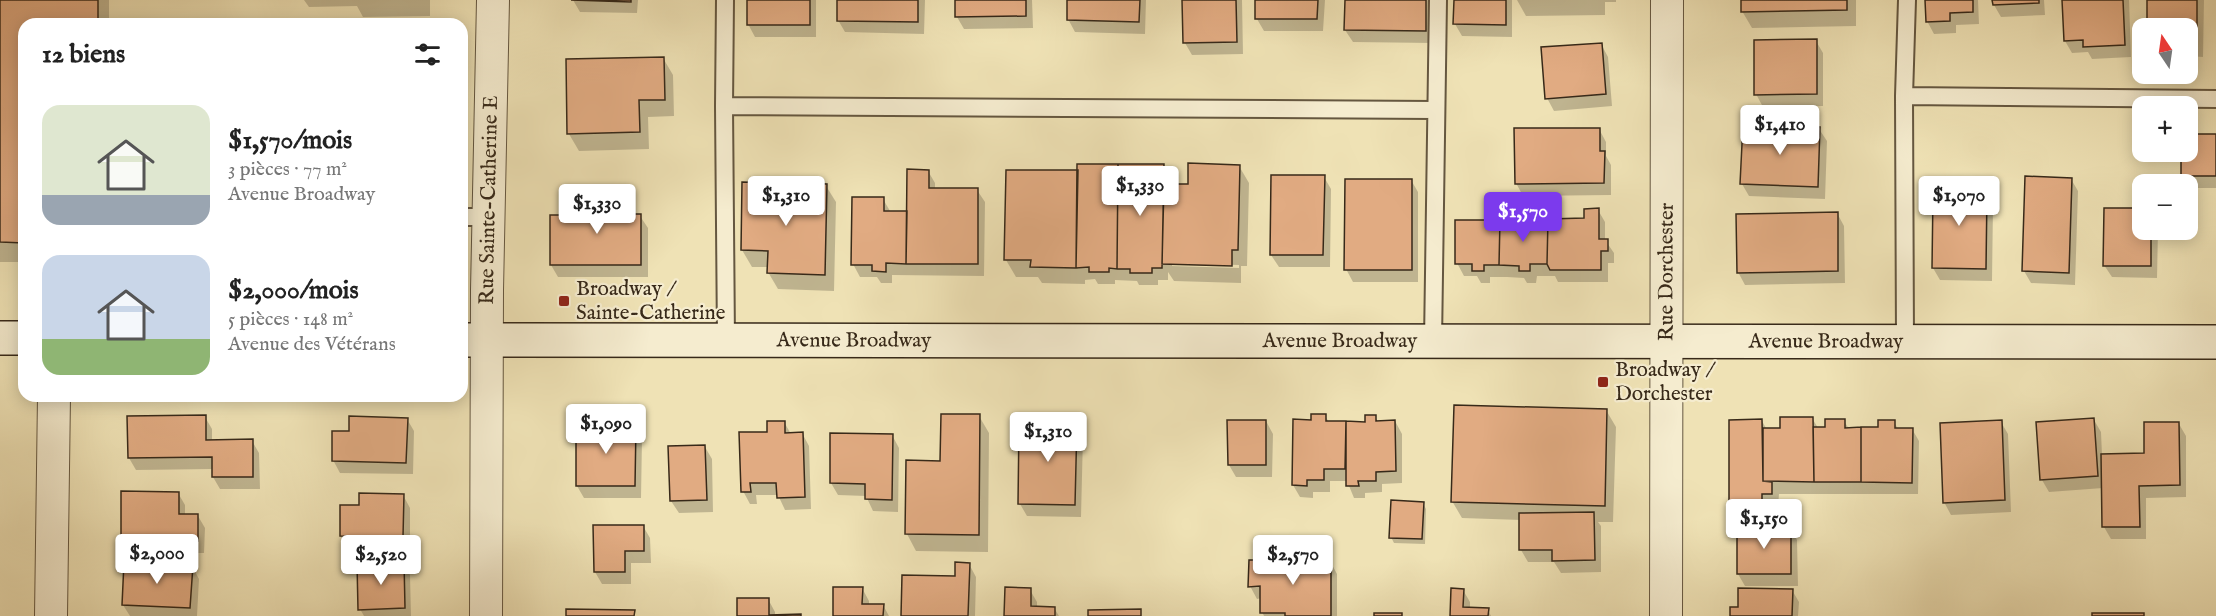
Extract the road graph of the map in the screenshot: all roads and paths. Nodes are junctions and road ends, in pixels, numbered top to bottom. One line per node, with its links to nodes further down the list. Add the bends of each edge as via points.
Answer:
1 (493, 0): 10 (street, Rue Sainte-Catherine E)
2 (725, 0): 8 (lane)
3 (1438, 0): 9 (lane)
4 (1667, 0): 16 (street, Rue Dorchester)
5 (1907, 0): 6 (lane)
6 (1904, 96): 7 (lane); 17 (lane)
7 (2216, 99)
8 (724, 106): 9 (lane); 14 (lane)
9 (1435, 110): 15 (lane)
10 (475, 217): 13 (street, Rue Sainte-Catherine E)
11 (0, 338): 12 (street)
12 (18, 338)
13 (474, 341): 14 (street, Avenue Broadway); 21 (street, Rue Sainte-Catherine E)
14 (726, 341): 15 (street, Avenue Broadway)
15 (1433, 342): 16 (street, Avenue Broadway)
16 (1667, 342): 17 (street, Avenue Broadway); 22 (street, Rue Dorchester)
17 (1905, 342): 18 (street, Avenue Broadway)
18 (2216, 342)
19 (54, 402): 20 (street)
20 (51, 616)
21 (486, 616)
22 (1666, 616)

